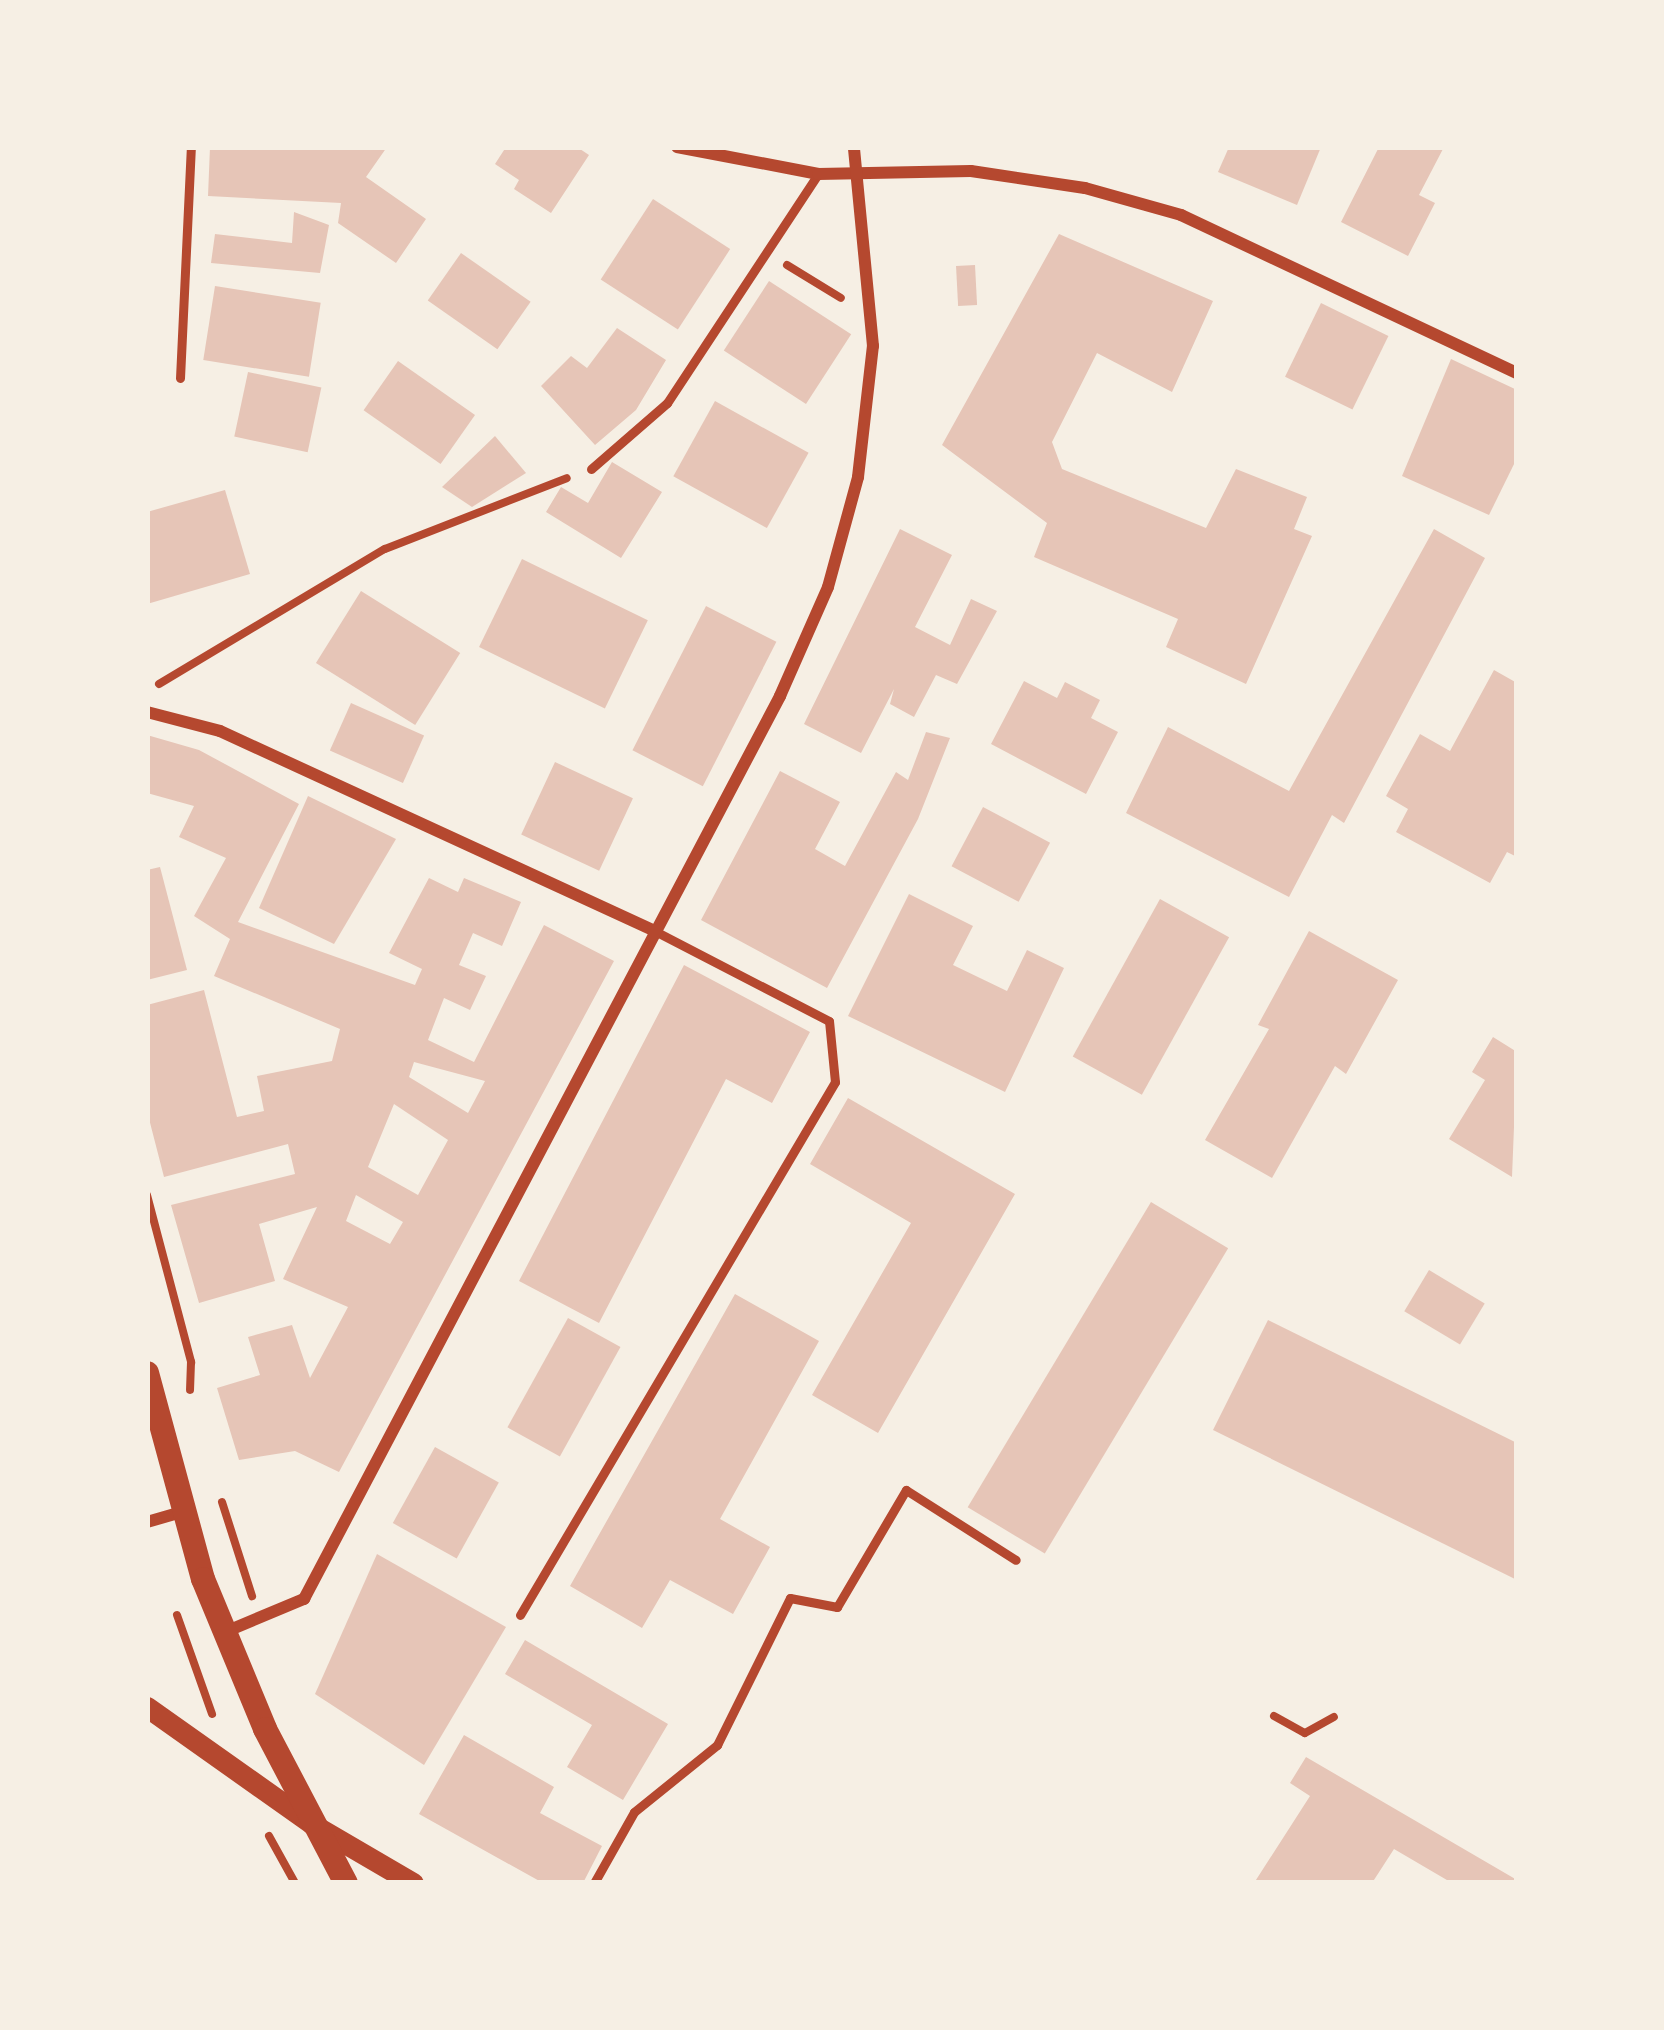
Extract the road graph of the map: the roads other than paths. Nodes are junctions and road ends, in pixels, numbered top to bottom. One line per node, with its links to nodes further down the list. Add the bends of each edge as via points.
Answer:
1 (191, 147): 7 (lane)
2 (677, 147): 5 (street)
3 (854, 147): 4 (street)
4 (858, 173): 5 (street); 6 (street, via 971,171 1085,188 1181,215); 10 (street, via 873,346 858,477 828,587 780,696)
5 (818, 174): 8 (lane, via 667,403)
6 (1517, 373)
7 (180, 378)
8 (591, 469)
9 (147, 712): 10 (street, via 220,731)
10 (655, 931): 15 (lane, via 829,1022 835,1082); 16 (street, via 304,1598)
11 (147, 1373): 12 (main road)
12 (182, 1512): 13 (street); 16 (main road)
13 (147, 1522)
14 (1016, 1560): 21 (lane, via 906,1490 837,1607 790,1598 717,1744 634,1812)
15 (520, 1615)
16 (224, 1633): 18 (main road)
17 (147, 1707): 18 (street, via 200,1737)
18 (312, 1824): 19 (main road); 20 (street)
19 (346, 1883)
20 (413, 1883)
21 (594, 1883)

